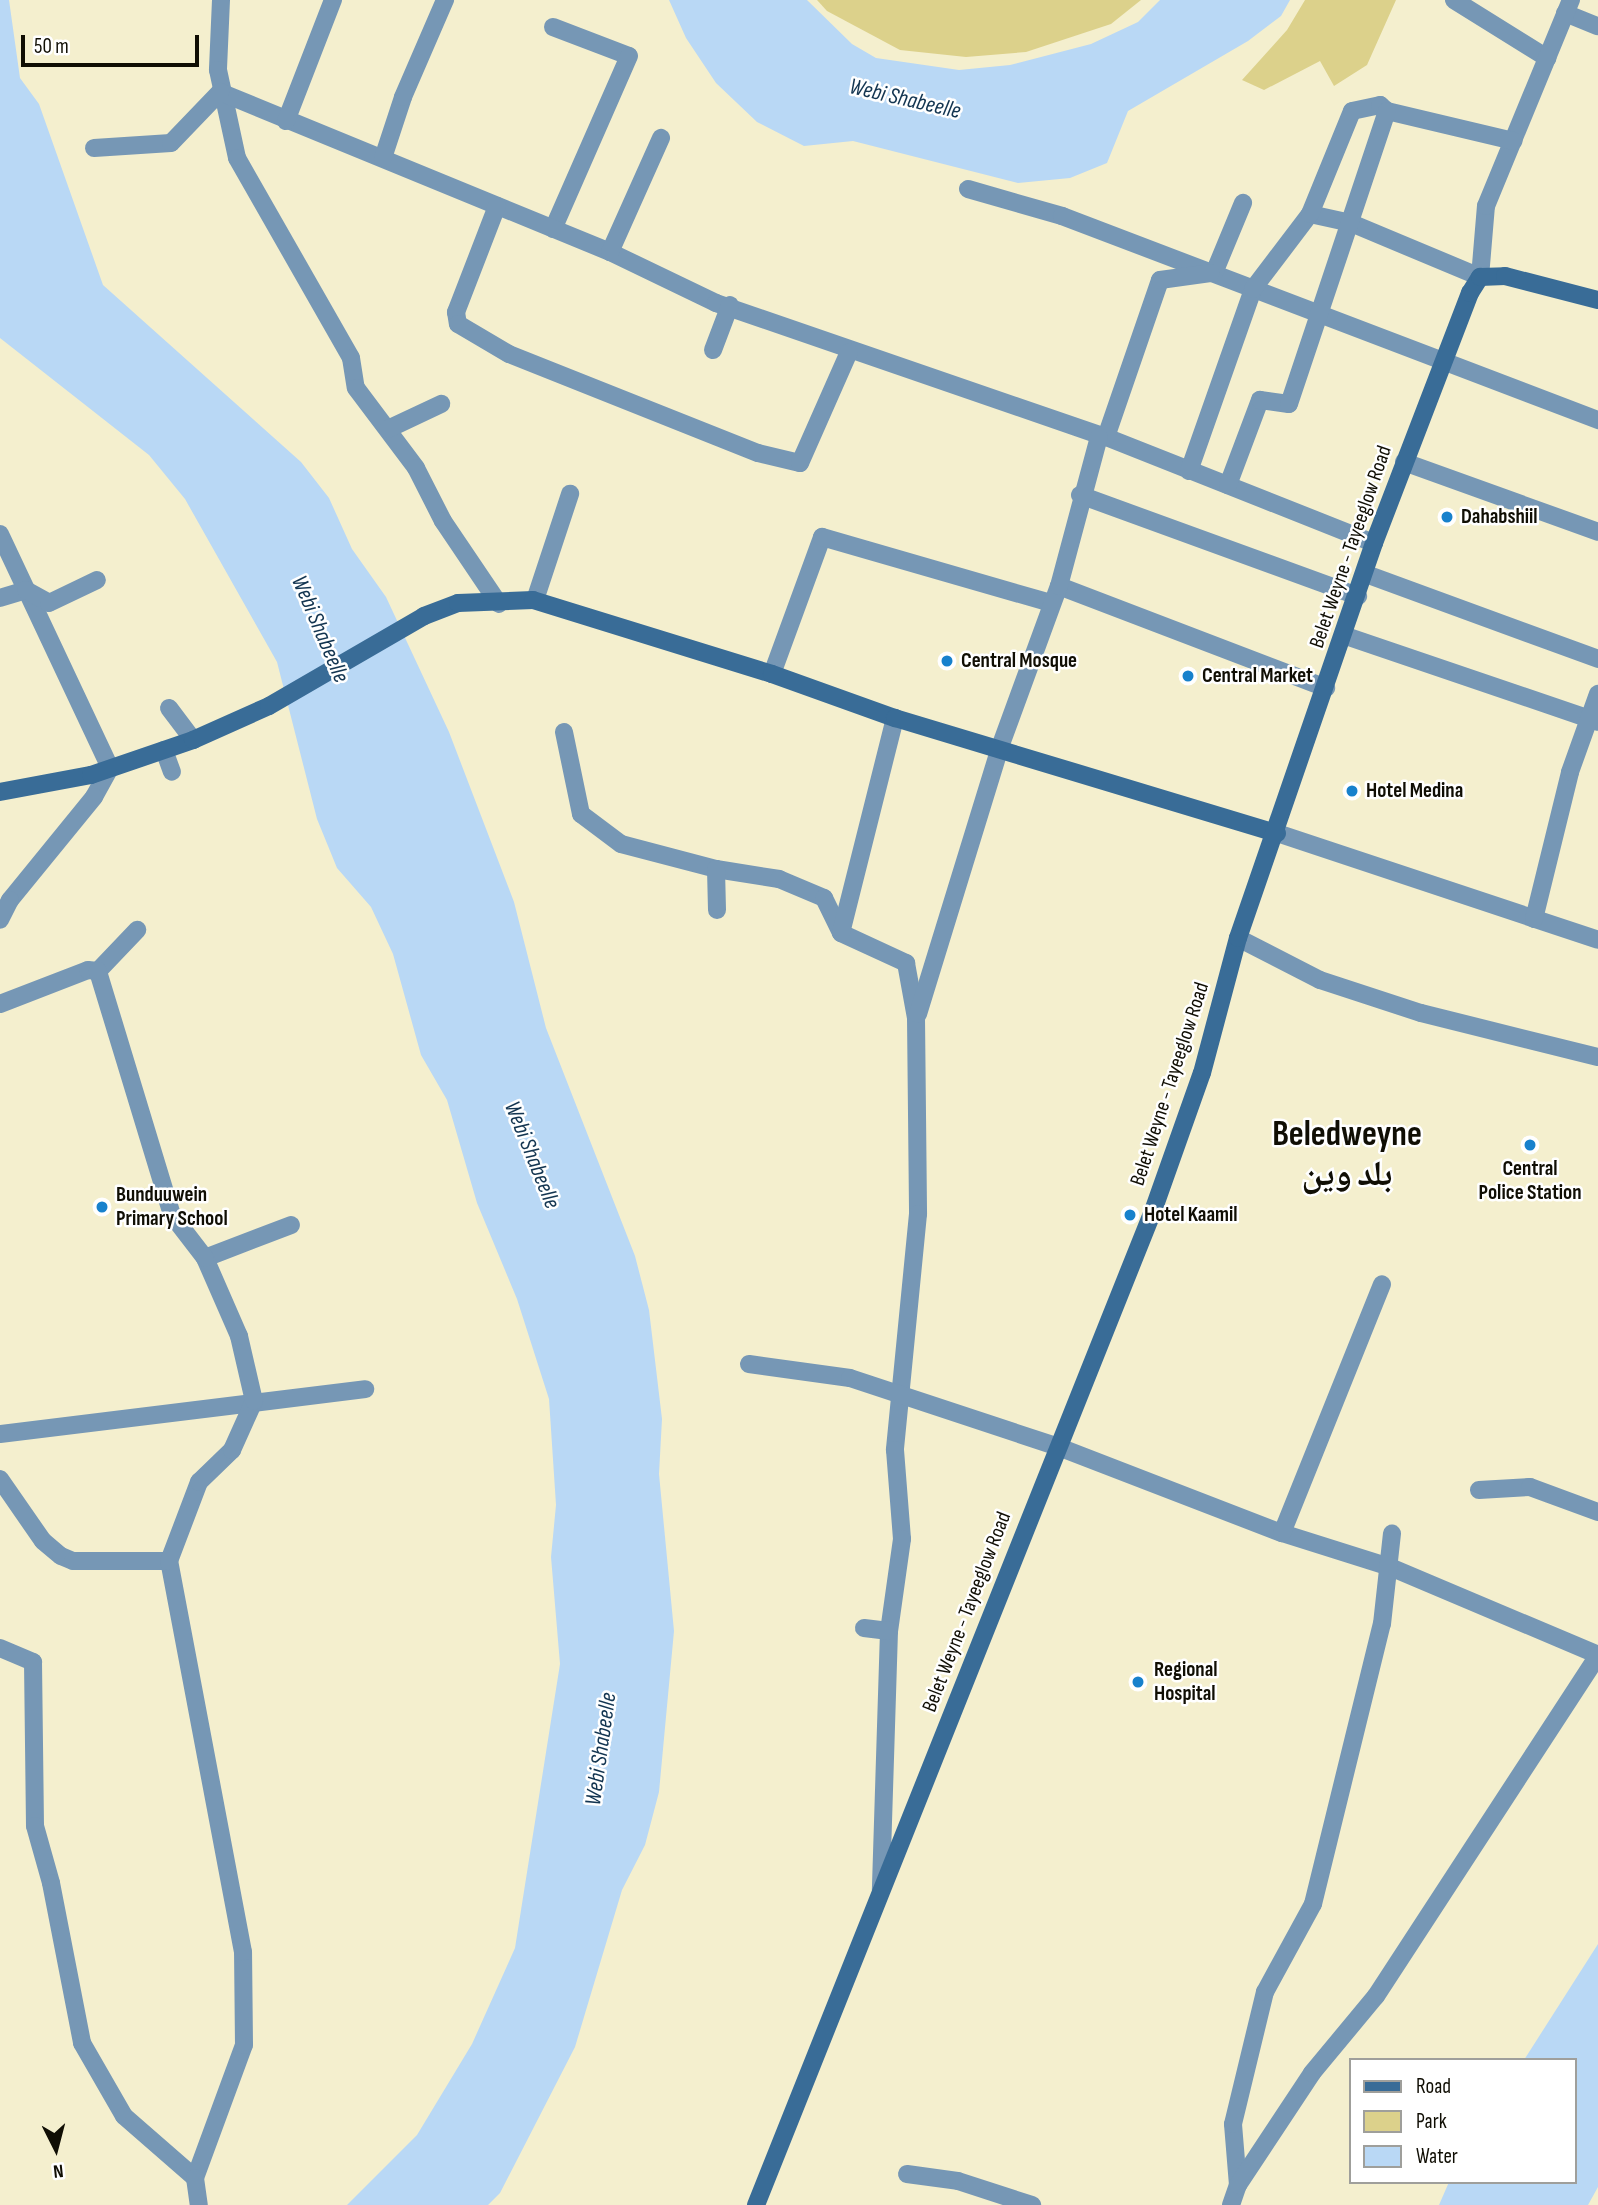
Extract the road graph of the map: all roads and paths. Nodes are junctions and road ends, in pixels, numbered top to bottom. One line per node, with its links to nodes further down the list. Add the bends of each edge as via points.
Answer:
1 (221, 0): 9 (street)
2 (333, 0): 11 (street)
3 (445, 0): 15 (street)
4 (1454, 0): 8 (street)
5 (1568, 6): 6 (street); 8 (street)
6 (1598, 26)
7 (553, 27): 21 (street, via 629,57)
8 (1547, 58): 13 (street)
9 (220, 92): 11 (street); 14 (street, via 171,143); 34 (street, via 237,158 351,358 356,388)
10 (1387, 111): 13 (street); 19 (street, via 1380,105 1352,111); 20 (street)
11 (286, 121): 15 (street)
12 (661, 138): 22 (street)
13 (1514, 141): 24 (street, via 1486,206)
14 (94, 148)
15 (383, 158): 18 (street)
16 (968, 189): 23 (street, via 1062,216)
17 (1243, 203): 23 (street)
18 (497, 206): 21 (street); 30 (street, via 456,312 458,324 509,354 758,453 800,463)
19 (1310, 214): 20 (street); 25 (street)
20 (1351, 223): 24 (street); 28 (street)
21 (553, 229): 22 (street)
22 (610, 252): 27 (street, via 716,303)
23 (1214, 273): 25 (street); 35 (street, via 1160,280)
24 (1480, 277): 26 (main road, via 1505,276); 31 (main road, Belet Weyne - Tayeeglow Road)
25 (1253, 289): 28 (street); 37 (street)
26 (1598, 300)
27 (730, 305): 29 (street); 30 (street)
28 (1319, 312): 31 (street); 38 (street, via 1289,404 1260,400)
29 (713, 350)
30 (849, 352): 35 (street)
31 (1445, 362): 33 (street); 36 (main road, Belet Weyne - Tayeeglow Road)
32 (441, 404): 34 (street)
33 (1598, 420)
34 (388, 429): 52 (street)
35 (1102, 437): 37 (street); 40 (street)
36 (1404, 462): 41 (street); 43 (main road, Belet Weyne - Tayeeglow Road)
37 (1189, 471): 38 (street)
38 (1228, 485): 43 (street)
39 (570, 494): 50 (street)
40 (1080, 495): 46 (street); 48 (street)
41 (1598, 532)
42 (0, 534): 47 (street)
43 (1374, 543): 44 (main road, Belet Weyne - Tayeeglow Road)
44 (1366, 573): 48 (main road, Belet Weyne - Tayeeglow Road); 54 (street)
45 (97, 579): 47 (street, via 49,603)
46 (1059, 586): 51 (street); 56 (street)
47 (26, 590): 49 (street); 65 (street)
48 (1358, 596): 53 (main road, Belet Weyne - Tayeeglow Road)
49 (0, 598)
50 (534, 600): 52 (main road); 55 (main road)
51 (1051, 603): 55 (street, via 822,537); 63 (street)
52 (499, 604): 62 (main road, via 458,603 424,616 269,706)
53 (1343, 635): 56 (main road, Belet Weyne - Tayeeglow Road); 60 (street)
54 (1598, 659)
55 (772, 674): 59 (main road)
56 (1326, 688): 68 (main road, Belet Weyne - Tayeeglow Road)
57 (1598, 694): 60 (street)
58 (169, 708): 62 (street)
59 (895, 718): 63 (main road); 74 (street)
60 (1594, 721): 71 (street, via 1570,772)
61 (564, 732): 69 (street, via 581,814 621,844)
62 (193, 740): 64 (main road)
63 (1000, 747): 68 (main road); 79 (street)
64 (164, 750): 65 (main road); 66 (street)
65 (110, 768): 67 (main road); 72 (street, via 94,797 10,900)
66 (172, 772)
67 (0, 792)
68 (1276, 833): 71 (street); 75 (main road, Belet Weyne - Tayeeglow Road)
69 (716, 869): 70 (street); 74 (street, via 779,878 824,898)
70 (717, 910)
71 (1534, 919): 76 (street)
72 (0, 920)
73 (137, 930): 77 (street)
74 (841, 933): 79 (street, via 906,963)
75 (1238, 938): 80 (street, via 1320,981 1420,1013); 89 (main road, Belet Weyne - Tayeeglow Road, via 1202,1073 1153,1212)
76 (1598, 940)
77 (98, 971): 78 (street, via 88,970); 82 (street, via 172,1215)
78 (0, 1004)
79 (916, 1018): 86 (street, via 918,1214)
80 (1598, 1058)
81 (291, 1225): 82 (street)
82 (205, 1258): 87 (street, via 239,1336)
83 (1382, 1284): 93 (street)
84 (748, 1364): 86 (street, via 850,1378)
85 (365, 1389): 87 (street)
86 (903, 1393): 89 (street); 98 (street, via 895,1450 902,1539)
87 (254, 1401): 88 (street); 95 (street, via 232,1450 199,1482)
88 (0, 1437)
89 (1056, 1446): 93 (street); 101 (main road, Belet Weyne - Tayeeglow Road)
90 (0, 1479): 95 (street, via 43,1541 61,1556 73,1561)
91 (1479, 1490): 92 (street, via 1530,1487)
92 (1598, 1511)
93 (1282, 1532): 96 (street)
94 (1392, 1534): 96 (street)
95 (169, 1561): 103 (street, via 243,1952 244,2045)
96 (1390, 1567): 100 (street); 104 (street, via 1382,1624 1313,1904 1265,1992 1233,2124)
97 (864, 1628): 98 (street)
98 (889, 1631): 101 (street)
99 (0, 1648): 103 (street, via 33,1662 35,1826 51,1883 82,2043 124,2116)
100 (1598, 1656): 104 (street, via 1376,1996 1312,2073)
101 (881, 1895): 106 (main road, Belet Weyne - Tayeeglow Road)
102 (907, 2174): 107 (street, via 958,2180)
103 (195, 2178): 105 (street)
104 (1238, 2185): 108 (street)
105 (199, 2205)
106 (758, 2205)
107 (1032, 2205)
108 (1231, 2205)

